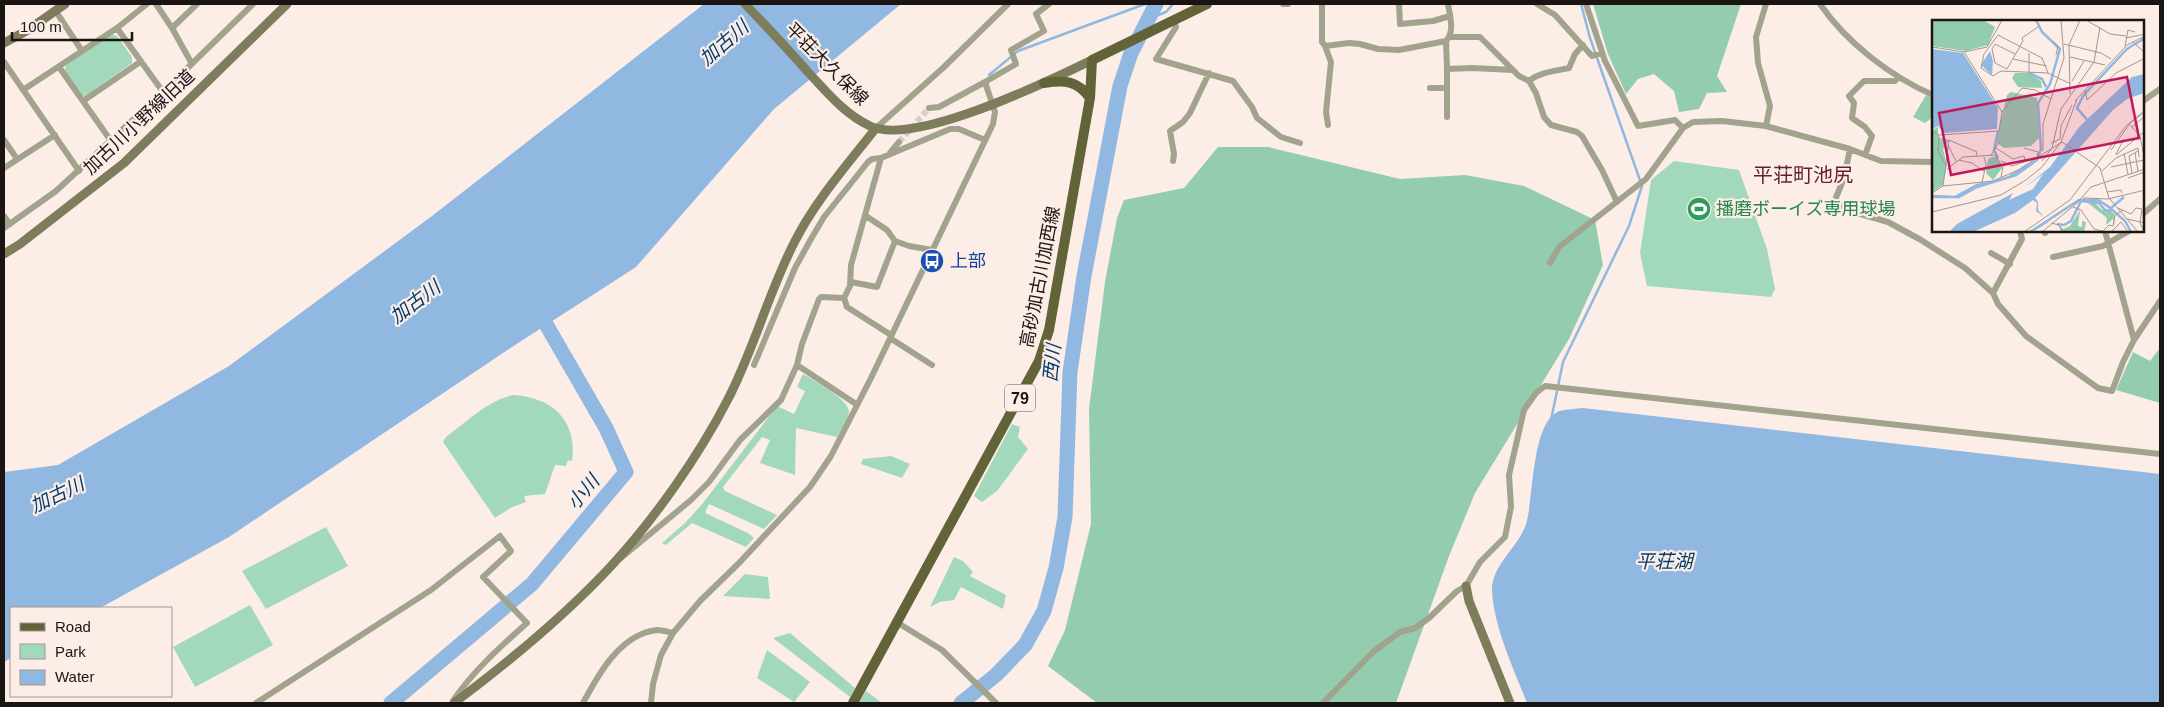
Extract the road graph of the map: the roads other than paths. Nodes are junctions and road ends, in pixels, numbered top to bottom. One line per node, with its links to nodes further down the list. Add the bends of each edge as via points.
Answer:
1 (64, 4): 20 (street)
2 (147, 4): 23 (street)
3 (156, 4): 24 (street)
4 (196, 4): 24 (street)
5 (253, 4): 34 (street)
6 (286, 4): 87 (street, 加古川小野線旧道, via 124,163)
7 (745, 4): 57 (street, 平荘大久保線, via 838,104)
8 (1008, 4): 57 (street, via 944,67)
9 (1049, 4): 41 (street, via 1036,14 1044,31 1011,50 1016,64)
10 (1207, 4): 22 (main road)
11 (1284, 4): 12 (street)
12 (1288, 4)
13 (1322, 4): 28 (street, via 1322,42)
14 (1398, 4): 21 (street, via 1400,24)
15 (1448, 4): 21 (street)
16 (1537, 4): 27 (street, via 1555,15)
17 (1586, 4): 30 (street)
18 (1766, 4): 56 (street, via 1756,37 1758,63 1770,106)
19 (1820, 4): 39 (street, via 1843,33)
20 (55, 10): 26 (street); 29 (street)
21 (1450, 16): 25 (street)
22 (1170, 23): 31 (main road); 38 (street, via 1176,27 1156,59)
23 (117, 28): 29 (street); 33 (street)
24 (172, 28): 34 (street)
25 (1448, 39): 28 (street, via 1399,50 1378,50 1349,43); 36 (street); 37 (street, via 1480,37)
26 (4, 43)
27 (1583, 45): 30 (street, via 1592,56); 40 (street, via 1569,68 1548,72)
28 (1325, 46): 55 (street, via 1331,62 1326,112)
29 (82, 51): 35 (street)
30 (1602, 53): 58 (street, via 1638,126 1676,120)
31 (1092, 60): 42 (street, 平荘大久保線); 49 (main road, 高砂加古川加西線 / 79)
32 (4, 62): 45 (street)
33 (140, 62): 47 (street); 51 (street)
34 (192, 64): 47 (street)
35 (59, 67): 45 (street); 51 (street)
36 (1447, 69): 37 (street); 44 (street)
37 (1513, 70): 40 (street)
38 (1209, 73): 64 (street, via 1233,81 1257,118 1281,136); 70 (street, via 1190,112 1170,131)
39 (1899, 77): 48 (street); 67 (street, via 1895,81 1864,81 1849,96 1854,103 1852,118 1872,136)
40 (1529, 81): 75 (street, via 1544,117 1551,125 1582,136)
41 (985, 82): 52 (street); 53 (street)
42 (1044, 83): 49 (main road, via 1072,82); 52 (street, 平荘大久保線)
43 (1430, 88): 44 (street)
44 (1446, 88): 54 (street)
45 (23, 90): 59 (street)
46 (2160, 90): 50 (street)
47 (163, 92): 62 (street)
48 (1932, 96)
49 (1090, 98): 104 (main road, 高砂加古川加西線 / 79, via 1048,330 1039,361)
50 (2144, 100)
51 (83, 101): 62 (street)
52 (992, 106): 57 (street, 平荘大久保線, via 916,127); 61 (street, via 995,118)
53 (929, 108)
54 (1447, 117)
55 (1328, 125)
56 (1766, 126): 58 (street, via 1722,121 1693,122); 65 (street)
57 (873, 127): 102 (street, via 803,226 774,288 741,373 711,430 668,494)
58 (1683, 128): 75 (street, via 1646,179)
59 (55, 135): 69 (street); 73 (street)
60 (4, 140): 69 (street)
61 (985, 140): 66 (street, via 960,129 950,129); 85 (street)
62 (111, 141): 73 (street)
63 (899, 142): 66 (street)
64 (1300, 143)
65 (1850, 149): 67 (street); 92 (street, via 1835,200 1850,211 1888,222 1921,240 1974,275)
66 (888, 155): 68 (street)
67 (1865, 155): 71 (street, via 1881,161)
68 (880, 158): 78 (street); 97 (street, via 868,162 824,217 795,268)
69 (17, 159): 72 (street)
70 (1173, 161)
71 (1932, 162)
72 (4, 168)
73 (79, 171): 79 (street)
74 (2160, 199): 76 (street)
75 (1617, 202): 89 (street, via 1559,247)
76 (2144, 213)
77 (4, 216): 79 (street)
78 (866, 216): 83 (street, via 887,230); 91 (street, via 851,265)
79 (7, 226)
80 (2020, 232): 90 (street, via 2022,238)
81 (2106, 232): 84 (street)
82 (2127, 232): 84 (street)
83 (895, 241): 85 (street); 91 (street, via 877,287)
84 (2109, 243): 88 (street); 96 (street)
85 (932, 250): 95 (street)
86 (1991, 253): 90 (street)
87 (4, 254)
88 (2053, 257)
89 (1550, 263)
90 (2010, 264): 92 (street)
91 (851, 282): 93 (street)
92 (1992, 293): 96 (street, via 2026,336 2098,388 2112,391)
93 (844, 298): 95 (street, via 847,308); 98 (street, via 819,299)
94 (2160, 301): 96 (street)
95 (891, 336): 99 (street); 100 (street)
96 (2134, 340)
97 (754, 365)
98 (797, 365): 100 (street); 102 (street, via 781,400 740,440 709,482)
99 (932, 365)
100 (856, 404): 105 (street, via 831,456 810,487)
101 (2160, 454): 103 (street, via 1545,386 1524,410 1510,475 1511,508 1505,536 1480,562)
102 (613, 564): 107 (street, via 528,644)
103 (1466, 586): 112 (street, via 1415,628 1400,632 1373,652); 113 (street)
104 (898, 623): 110 (main road, 高砂加古川加西線 / 79); 111 (street, via 942,650)
105 (673, 633): 108 (street, via 658,630 645,634 616,651); 109 (street, via 661,655)
106 (256, 703): 107 (street, via 431,590 500,536 511,550 483,576 527,623 460,691)
107 (453, 703)
108 (583, 703)
109 (650, 703)
110 (854, 703)
111 (995, 703)
112 (1323, 703)
113 (1510, 703)

